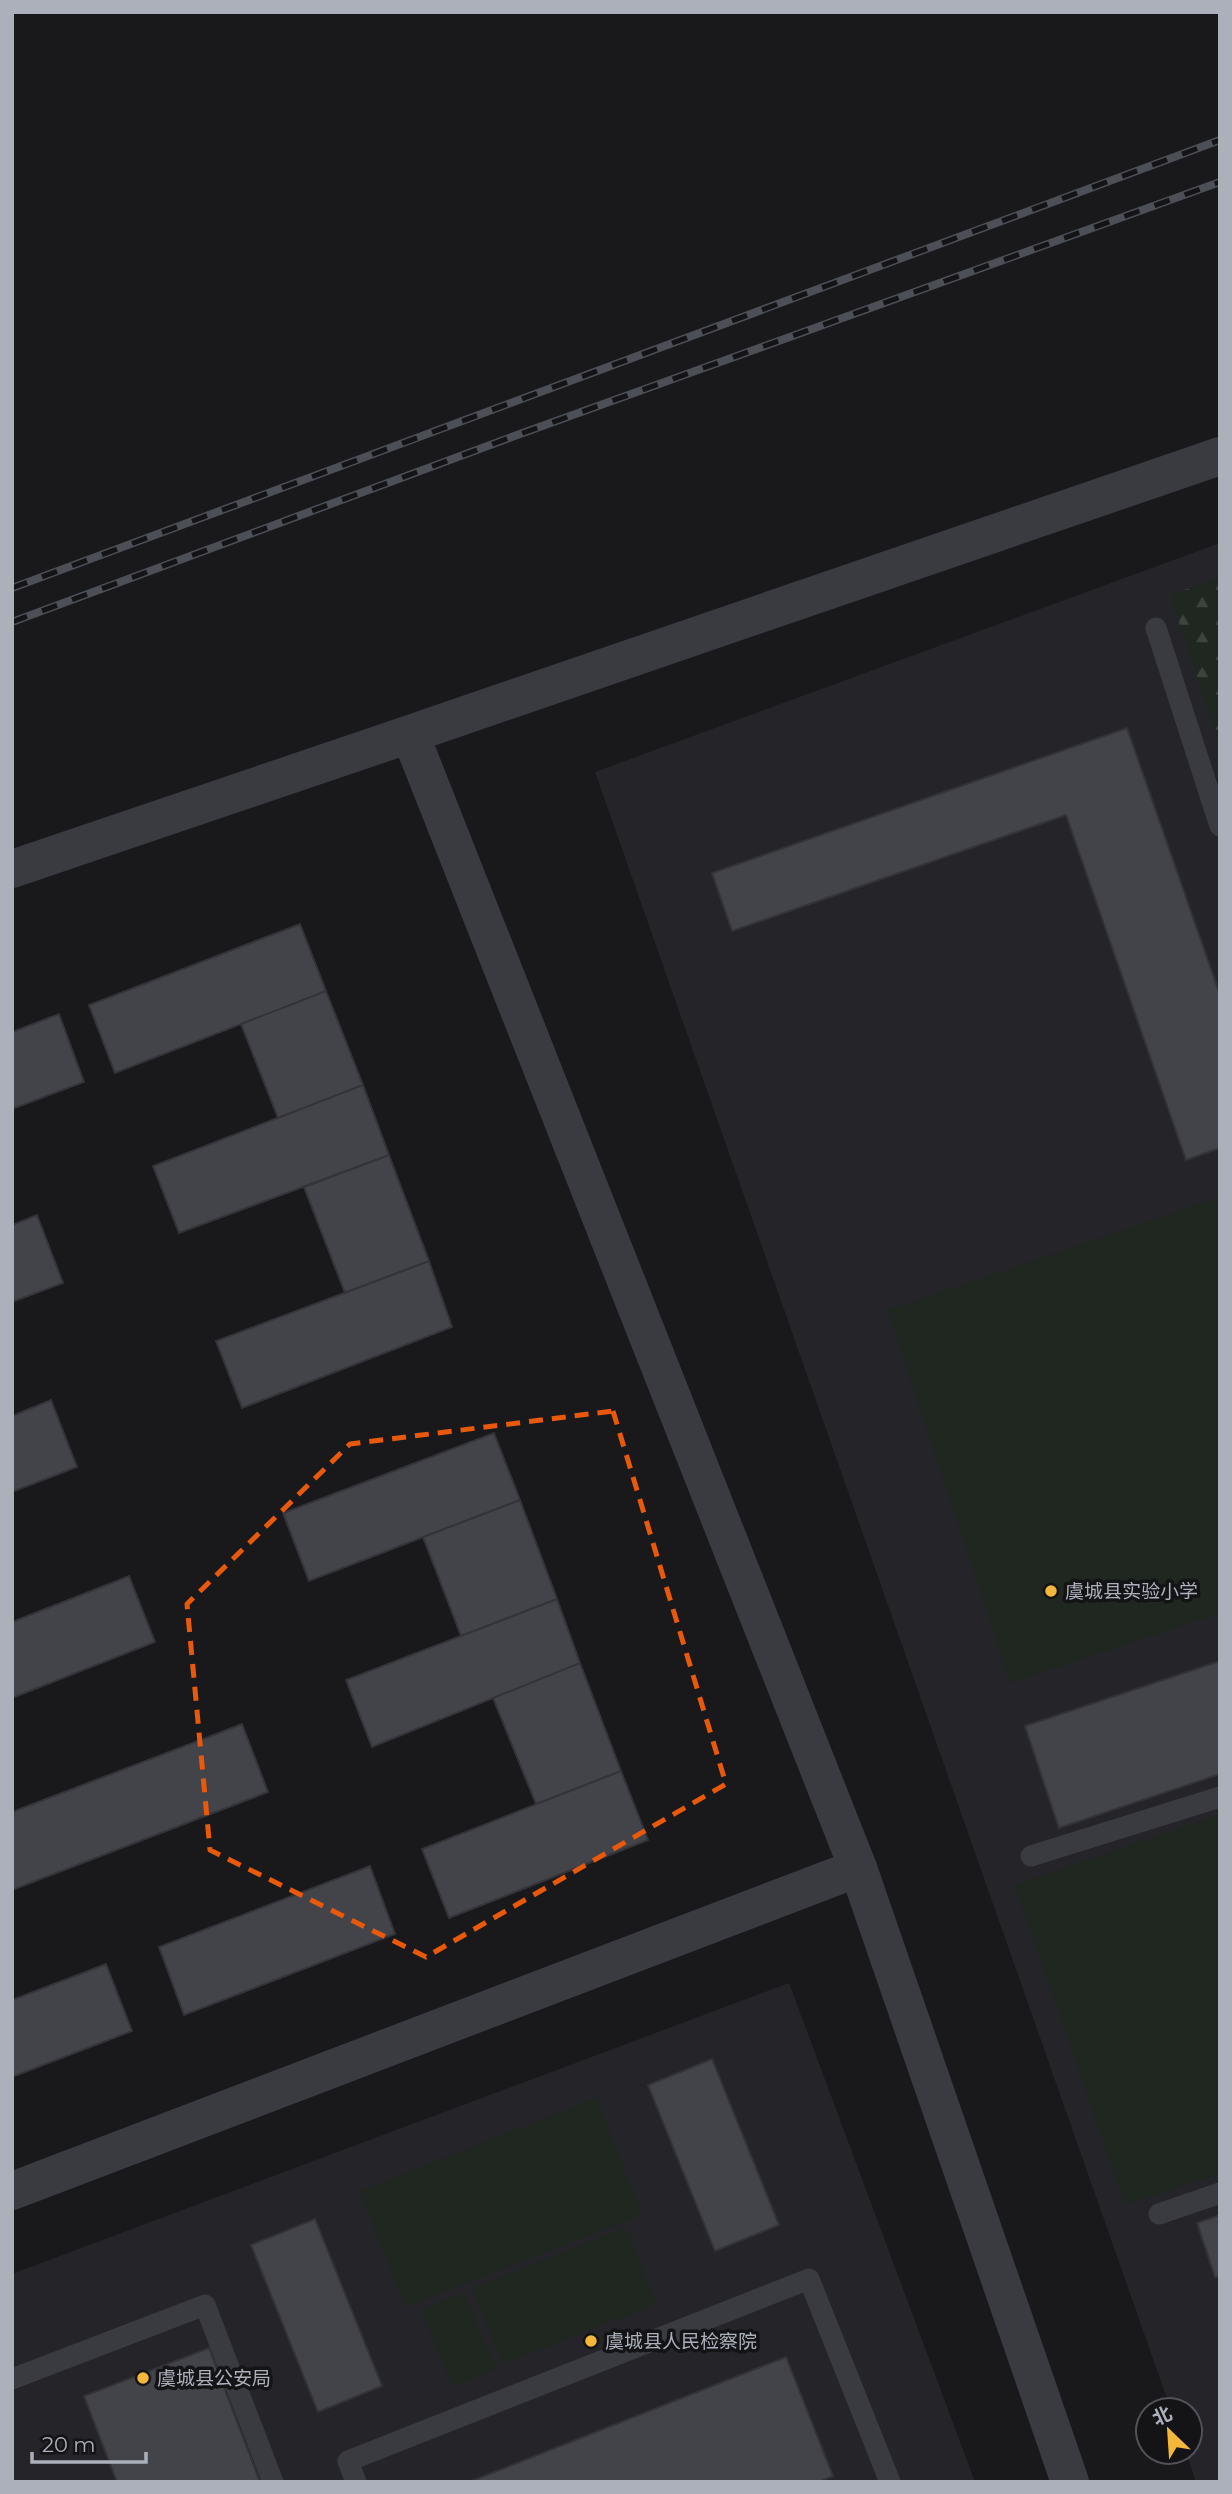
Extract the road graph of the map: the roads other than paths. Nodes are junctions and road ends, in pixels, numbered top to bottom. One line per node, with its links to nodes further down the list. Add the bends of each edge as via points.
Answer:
1 (1220, 456): 3 (street)
2 (1156, 628): 4 (lane)
3 (410, 734): 5 (street); 8 (street)
4 (1220, 826)
5 (12, 869)
6 (1220, 1797): 7 (lane)
7 (1031, 1856)
8 (858, 1868): 9 (street); 16 (street)
9 (12, 2191)
10 (1220, 2193): 11 (lane)
11 (1159, 2214)
12 (12, 2379): 13 (lane, via 205,2305)
13 (273, 2482)
14 (356, 2482): 15 (lane, via 348,2462 809,2279)
15 (890, 2482)
16 (1070, 2482)

